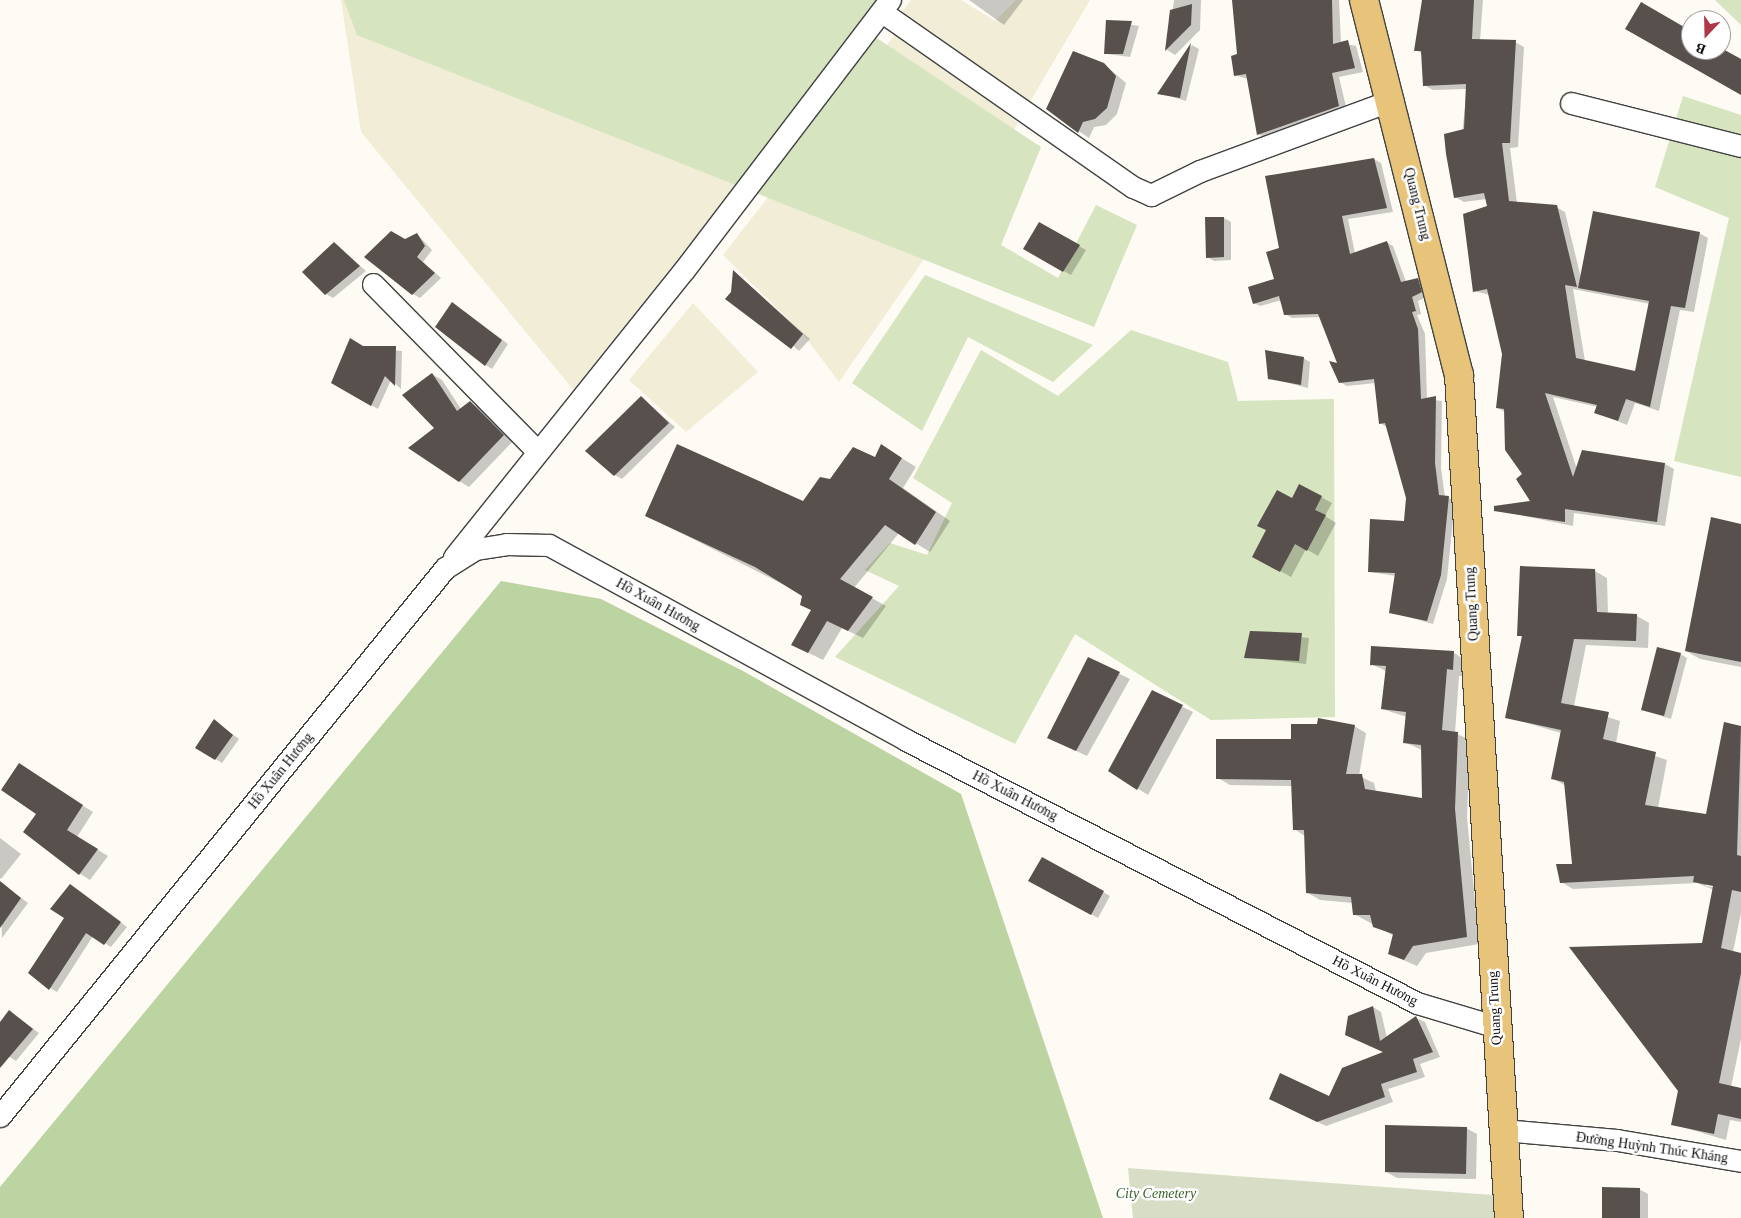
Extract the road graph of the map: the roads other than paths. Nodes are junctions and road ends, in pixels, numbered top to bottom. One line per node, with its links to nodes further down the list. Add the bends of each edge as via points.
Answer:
1 (1364, 0): 3 (main road, Quang Trung)
2 (886, 6): 3 (street, via 1133,188 1151,195 1200,171); 7 (street, via 684,270)
3 (1392, 100): 9 (main road, Quang Trung, via 1459,375)
4 (1571, 103): 5 (street)
5 (1741, 146)
6 (373, 284): 7 (street)
7 (537, 451): 8 (street)
8 (445, 568): 9 (street, Hồ Xuân Hương, via 476,549 549,546 906,740 1417,1003); 10 (street, Hồ Xuân Hương)
9 (1496, 1027): 11 (main road, Quang Trung)
10 (0, 1116)
11 (1503, 1130): 12 (street, Đường Huỳnh Thúc Kháng, via 1617,1140); 13 (main road, Quang Trung)
12 (1741, 1161)
13 (1509, 1218)

